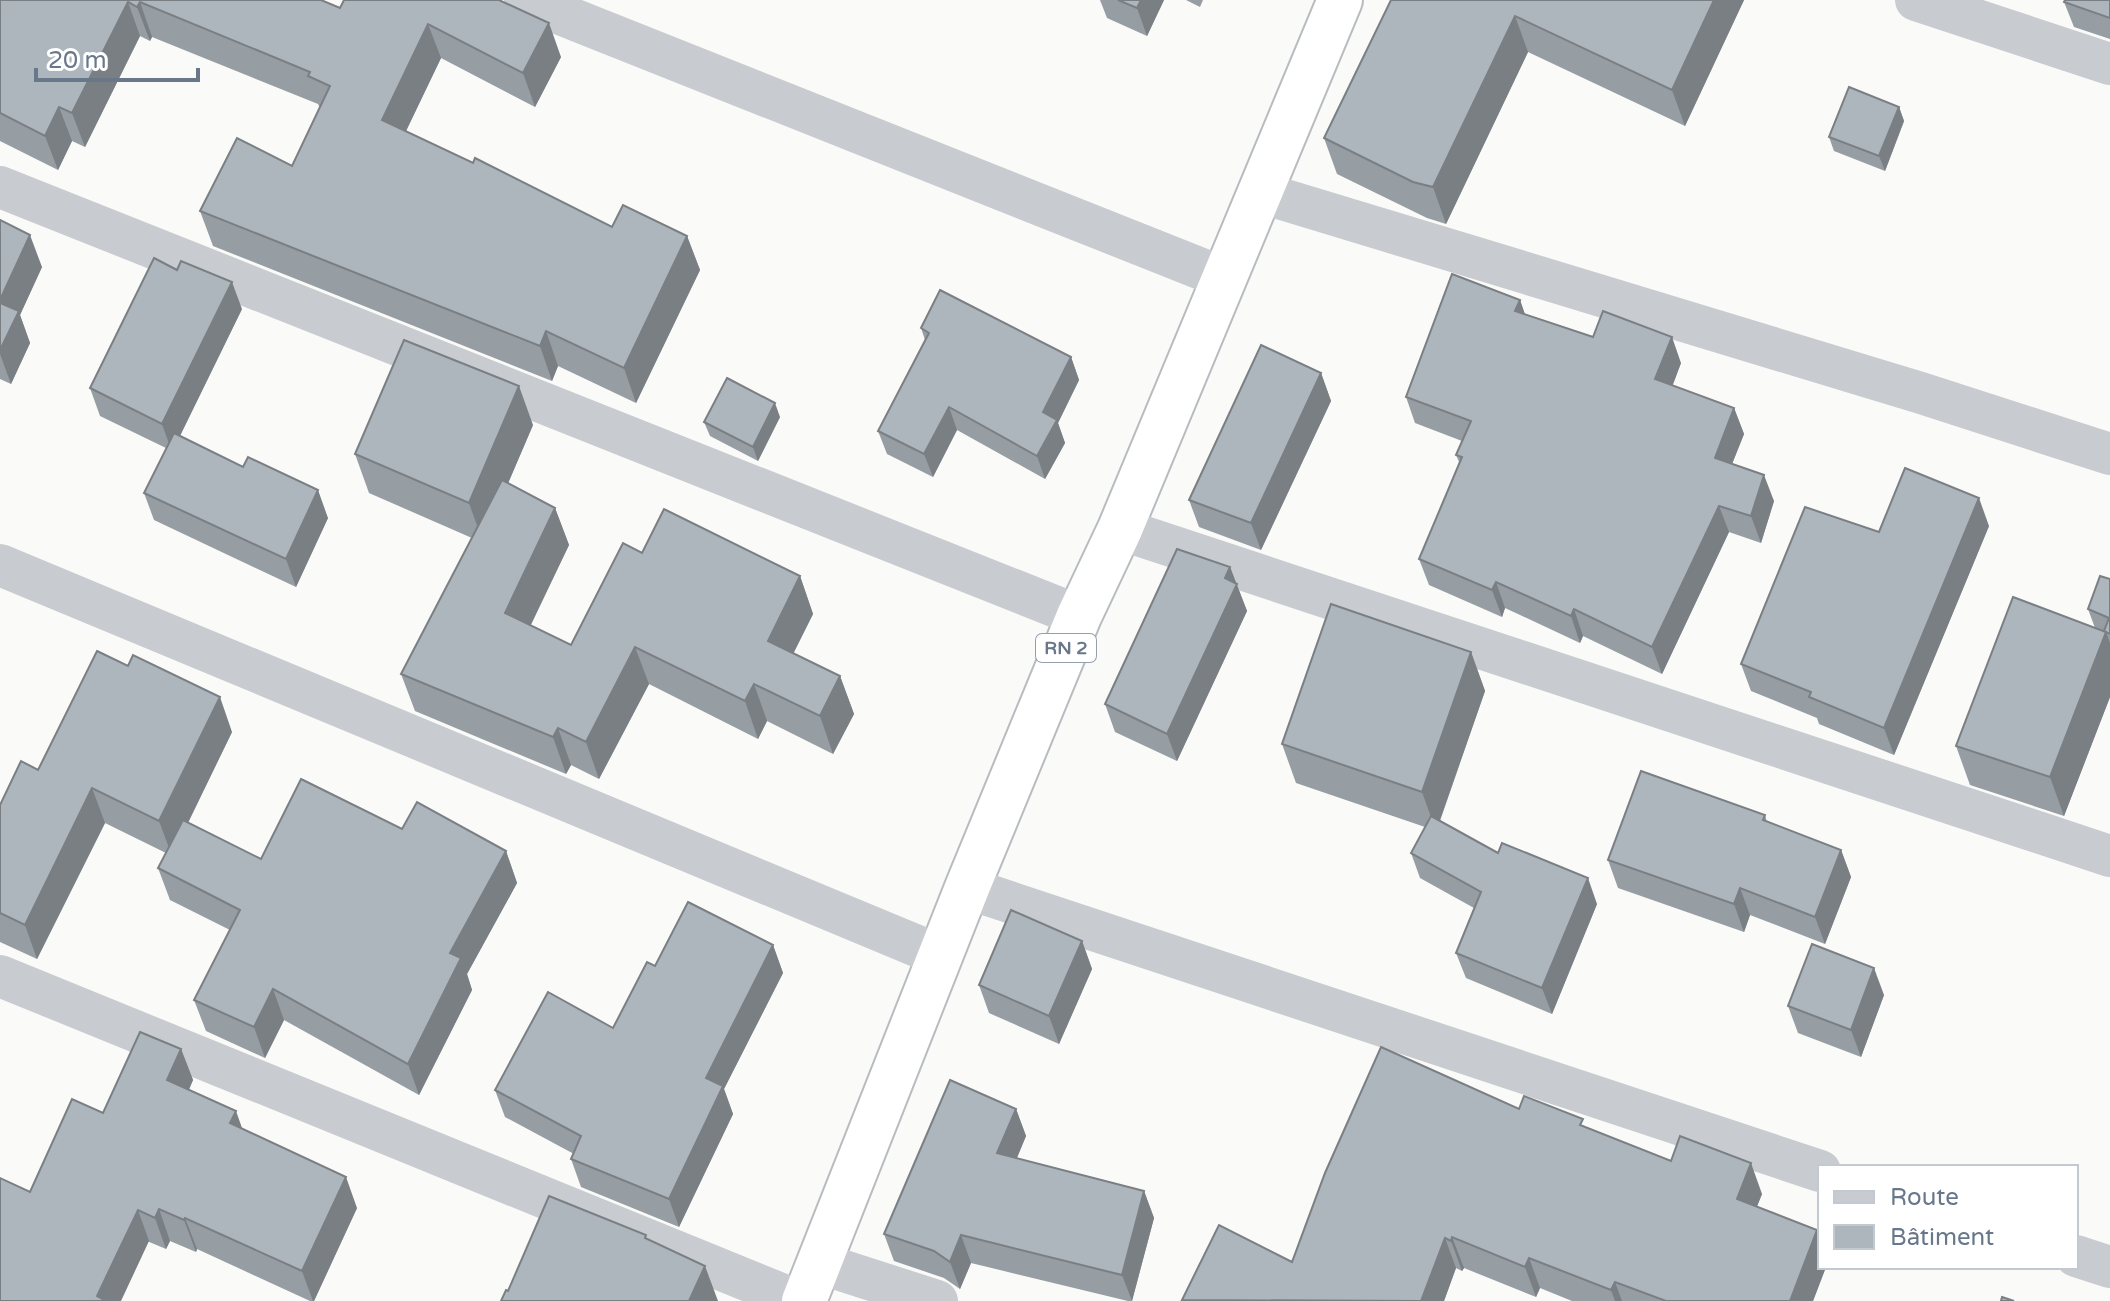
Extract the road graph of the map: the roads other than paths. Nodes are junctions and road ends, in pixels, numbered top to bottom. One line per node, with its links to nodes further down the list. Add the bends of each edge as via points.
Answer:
1 (525, 0): 7 (street)
2 (1340, 0): 6 (highway, RN 2)
3 (1916, 0): 4 (street)
4 (2110, 64)
5 (0, 187): 11 (street)
6 (1259, 192): 7 (highway, RN 2); 8 (street)
7 (1224, 278): 9 (highway, RN 2)
8 (2110, 454)
9 (1120, 529): 11 (highway, RN 2); 12 (street)
10 (0, 565): 14 (street)
11 (1079, 616): 13 (highway, RN 2)
12 (2110, 856)
13 (967, 888): 14 (highway, RN 2); 16 (street)
14 (941, 956): 19 (highway, RN 2)
15 (0, 976): 19 (street)
16 (1818, 1170)
17 (2078, 1257): 18 (street)
18 (2110, 1267)
19 (807, 1288): 20 (street)
20 (937, 1301)

